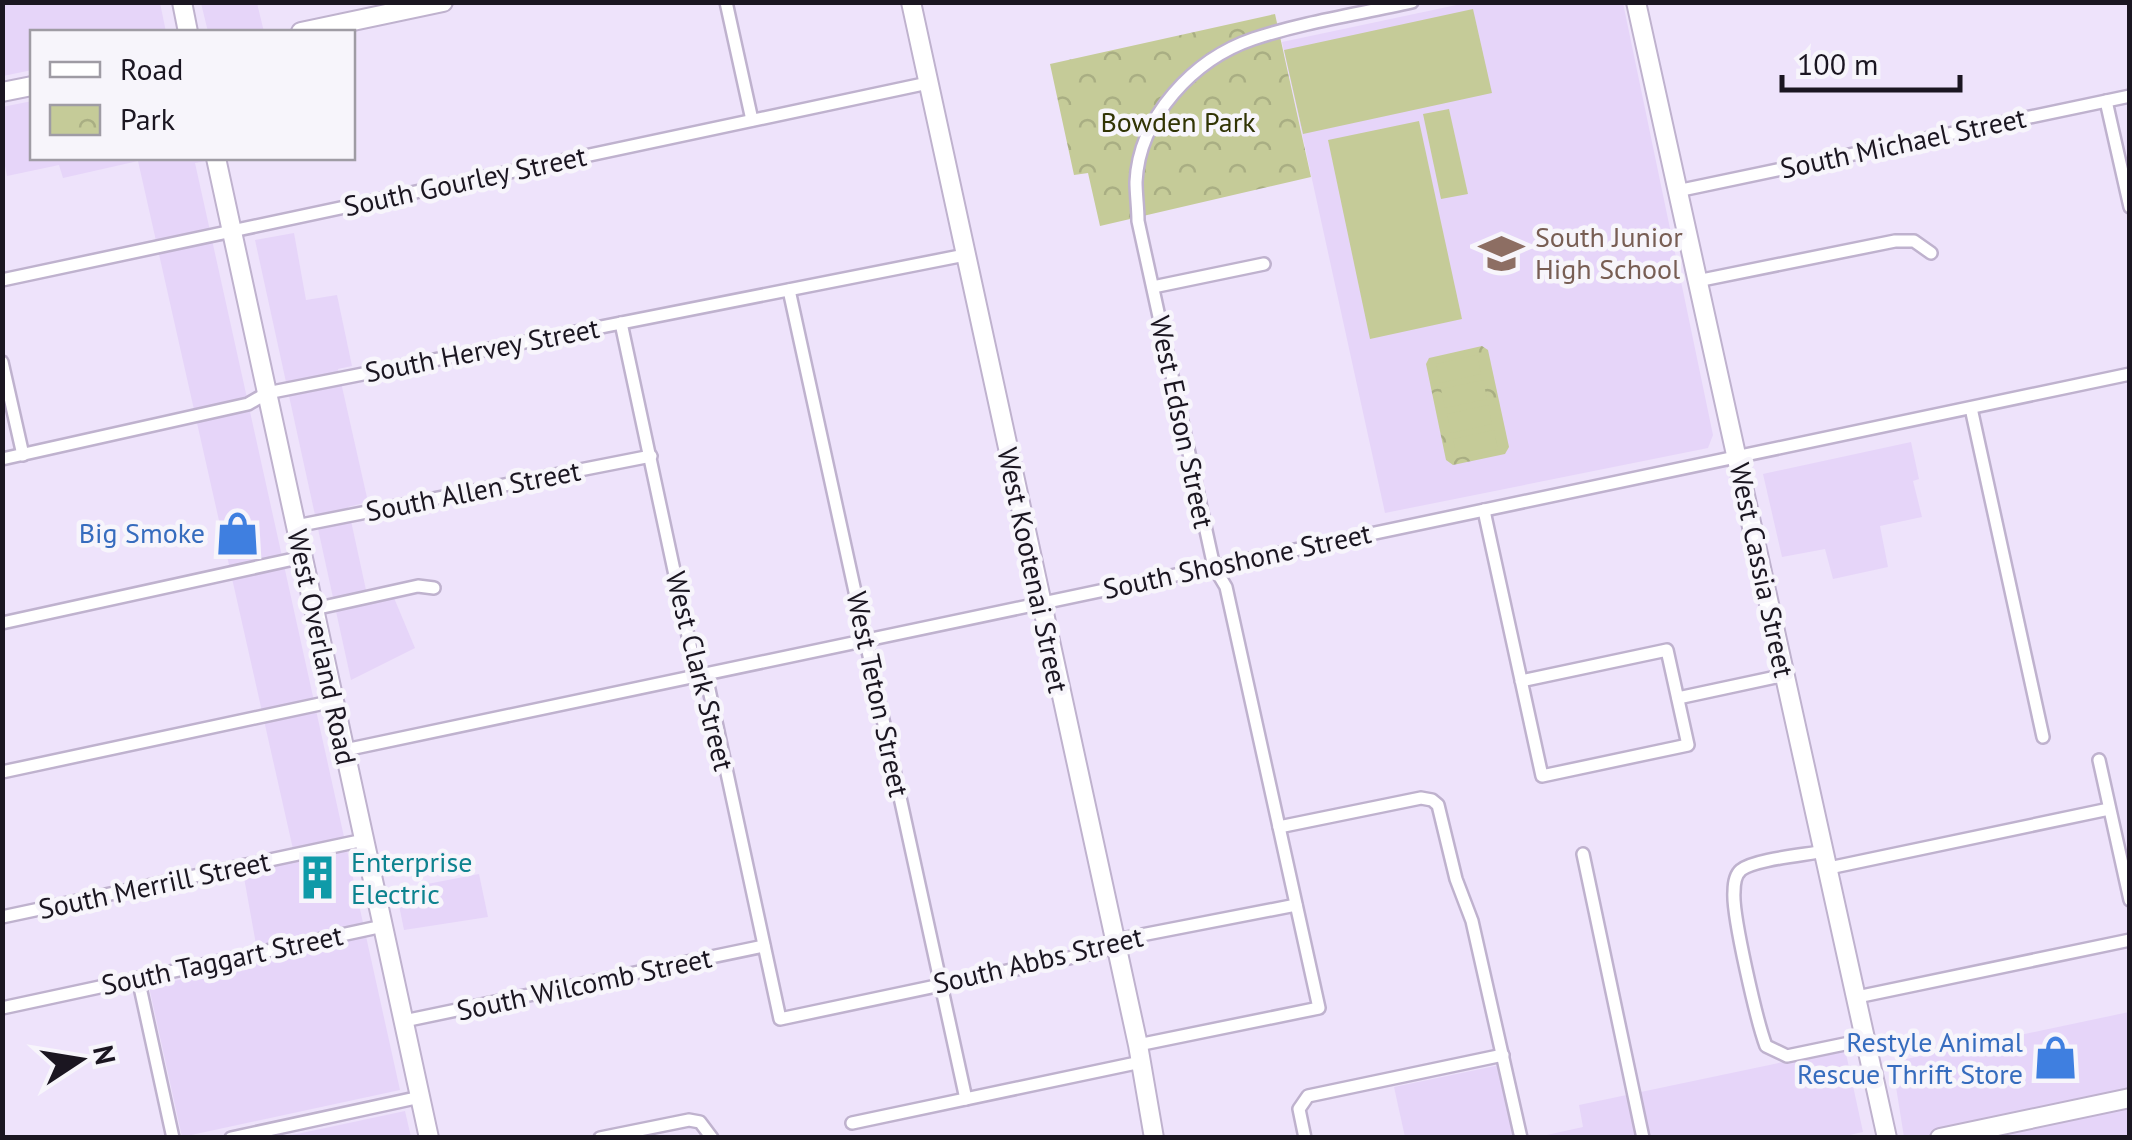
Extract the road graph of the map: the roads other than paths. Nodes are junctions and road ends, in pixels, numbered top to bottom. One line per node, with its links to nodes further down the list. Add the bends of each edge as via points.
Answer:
1 (182, 2): 7 (street)
2 (443, 2): 8 (street)
3 (726, 2): 14 (street)
4 (910, 2): 9 (street, West Kootenai Street)
5 (1412, 2): 24 (street, West Edson Street, via 1250,40 1220,54 1169,96 1136,178)
6 (1636, 2): 16 (street, West Cassia Street)
7 (188, 30)
8 (310, 30)
9 (928, 83): 14 (street, South Gourley Street); 20 (street, West Kootenai Street)
10 (30, 86): 11 (street)
11 (2, 92)
12 (2130, 96): 13 (street, South Michael Street)
13 (2106, 100): 16 (street, South Michael Street); 17 (street)
14 (752, 120): 18 (street, South Gourley Street)
15 (216, 160): 18 (street, West Overland Road)
16 (1677, 191): 23 (street, West Cassia Street)
17 (2130, 208)
18 (232, 231): 22 (street, South Gourley Street); 29 (street, West Overland Road)
19 (1931, 253): 23 (street, via 1914,241 1895,241)
20 (965, 255): 25 (street, South Hervey Street); 40 (street, West Kootenai Street)
21 (1264, 264): 24 (street)
22 (2, 280)
23 (1697, 282): 32 (street, West Cassia Street)
24 (1153, 287): 38 (street, West Edson Street)
25 (789, 290): 26 (street, South Hervey Street); 43 (street, West Teton Street)
26 (621, 323): 29 (street, South Hervey Street); 33 (street, West Clark Street)
27 (2, 362): 31 (street)
28 (2130, 374): 30 (street, South Shoshone Street)
29 (267, 393): 31 (street, South Hervey Street, via 248,404); 36 (street, West Overland Road)
30 (1971, 408): 32 (street, South Shoshone Street); 49 (street)
31 (23, 455): 34 (street, South Hervey Street)
32 (1737, 455): 35 (street, South Shoshone Street); 45 (street, West Cassia Street)
33 (650, 456): 36 (street, South Allen Street); 44 (street, West Clark Street)
34 (2, 459)
35 (1484, 510): 38 (street, South Shoshone Street); 46 (street)
36 (296, 526): 37 (street, West Overland Road)
37 (303, 557): 41 (street, West Overland Road); 42 (street)
38 (1214, 567): 40 (street, South Shoshone Street); 54 (street, West Edson Street, via 1226,587)
39 (434, 588): 41 (street)
40 (1040, 604): 43 (street, South Shoshone Street); 63 (street, West Kootenai Street)
41 (314, 609): 48 (street, West Overland Road)
42 (2, 623)
43 (866, 640): 44 (street, South Shoshone Street); 66 (street, West Teton Street)
44 (700, 675): 50 (street, South Shoshone Street); 64 (street, West Clark Street, via 708,685)
45 (1785, 675): 47 (street); 57 (street, West Cassia Street)
46 (1521, 681): 47 (street, via 1667,650); 47 (street, via 1542,776 1688,745)
47 (1678, 698)
48 (334, 701): 50 (street, West Overland Road); 52 (street)
49 (2043, 737)
50 (345, 750): 55 (street, West Overland Road)
51 (2099, 760): 53 (street)
52 (2, 772)
53 (2110, 809): 57 (street); 58 (street)
54 (1279, 826): 59 (street, West Edson Street); 73 (street, via 1432,800 1442,812)
55 (364, 840): 60 (street, South Merrill Street); 61 (street, West Overland Road)
56 (1582, 854): 86 (street)
57 (1827, 859): 67 (street, West Cassia Street); 71 (street, via 1743,869 1733,895 1766,1046 1786,1056)
58 (2130, 900)
59 (1296, 905): 63 (street, South Abbs Street); 72 (street, West Edson Street, via 1319,1008)
60 (2, 916)
61 (383, 926): 65 (street, South Taggart Street); 70 (street, West Overland Road)
62 (2130, 940): 67 (street)
63 (1115, 942): 66 (street, South Abbs Street, via 1102,951); 72 (street, West Kootenai Street)
64 (764, 946): 69 (street, West Clark Street); 70 (street, South Wilcomb Street)
65 (138, 978): 68 (street, South Taggart Street); 78 (street)
66 (941, 984): 69 (street, South Abbs Street); 75 (street, West Teton Street)
67 (1858, 997): 71 (street, West Cassia Street)
68 (2, 1008)
69 (780, 1019)
70 (404, 1021): 74 (street, West Overland Road)
71 (1864, 1040): 87 (street, West Cassia Street)
72 (1139, 1054): 75 (street); 83 (street, West Kootenai Street)
73 (1503, 1055): 84 (street, via 1314,1094 1299,1108); 85 (street)
74 (420, 1097): 79 (street); 80 (street, West Overland Road)
75 (966, 1098): 77 (street)
76 (2130, 1098): 88 (street)
77 (852, 1123)
78 (174, 1138)
79 (231, 1138)
80 (429, 1138)
81 (600, 1138): 82 (street, via 680,1121 700,1122)
82 (712, 1138)
83 (1154, 1138)
84 (1305, 1138)
85 (1521, 1138)
86 (1643, 1138)
87 (1887, 1138)
88 (1940, 1138)

